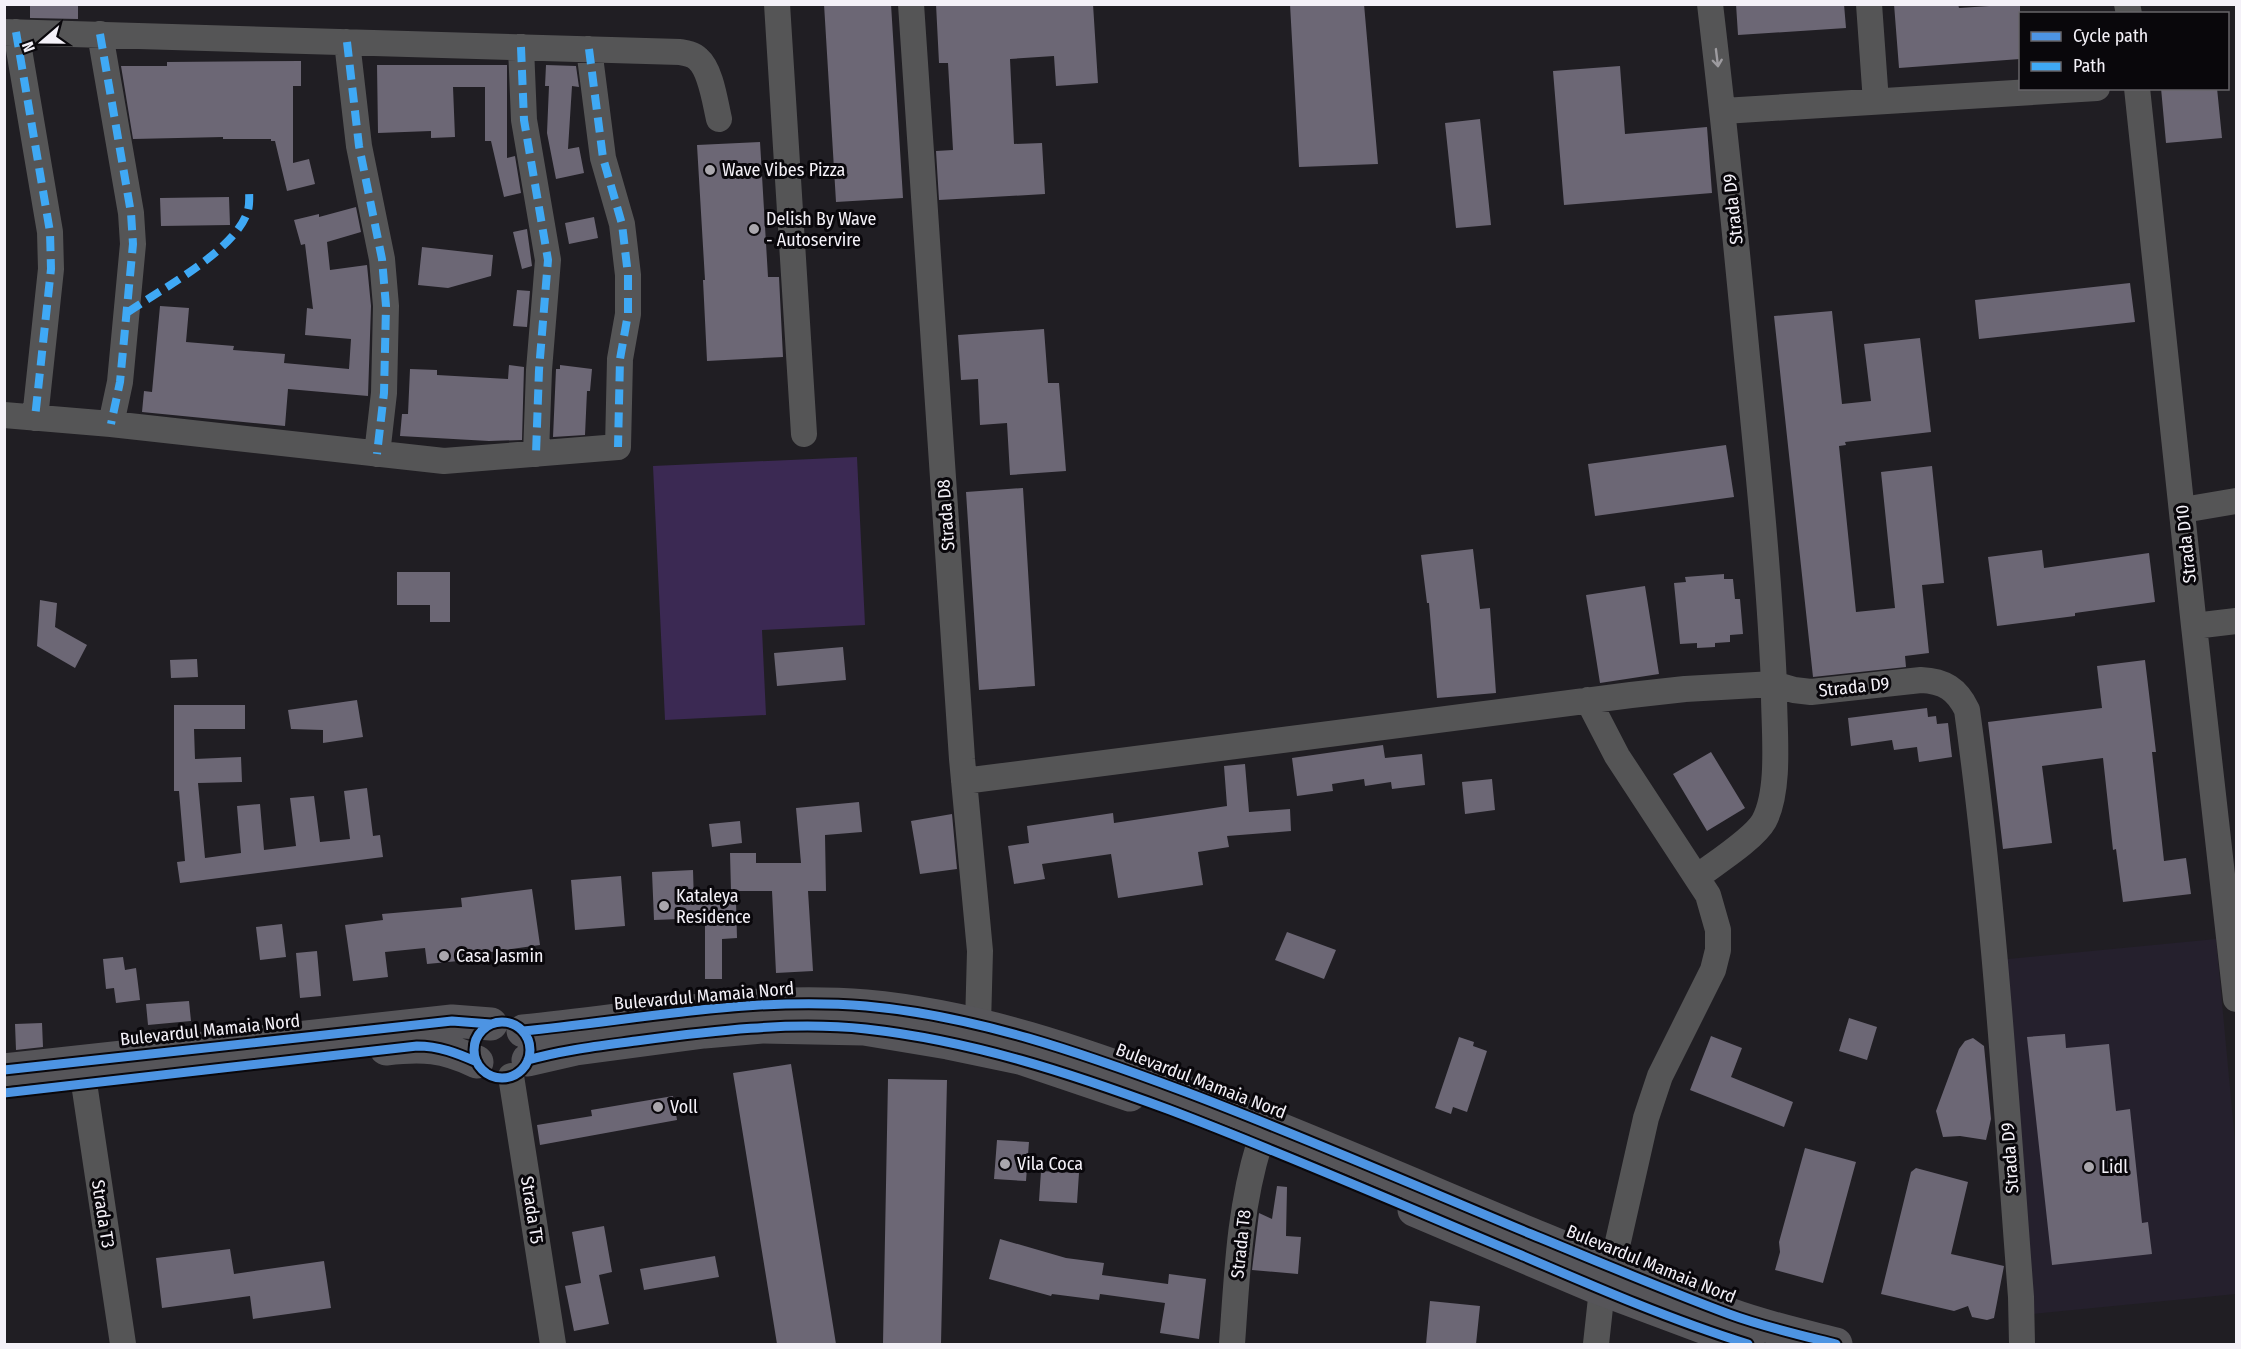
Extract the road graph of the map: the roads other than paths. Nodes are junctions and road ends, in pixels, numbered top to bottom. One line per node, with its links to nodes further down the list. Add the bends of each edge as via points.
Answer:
1 (777, 4): 18 (street)
2 (912, 4): 27 (street, Strada D8)
3 (1710, 4): 13 (street, Strada D9, one-way to 13)
4 (1869, 4): 12 (street)
5 (10, 32): 6 (street); 16 (street, via 50,232 51,269)
6 (100, 34): 7 (street); 17 (street, via 133,244 120,382)
7 (346, 42): 8 (street); 19 (street, via 359,146 382,258 386,306 384,393)
8 (521, 47): 9 (street); 20 (street, via 524,120 548,260)
9 (589, 50): 14 (street, via 691,54 706,69); 20 (street, via 603,158 622,224 628,275 628,314 620,359 618,447)
10 (2065, 90): 12 (street)
11 (2137, 90): 22 (street, Strada D10)
12 (1876, 102): 13 (street)
13 (1723, 111): 25 (street, Strada D9, via 1770,600)
14 (719, 119)
15 (4, 415): 16 (street)
16 (35, 418): 17 (street)
17 (111, 424): 19 (street)
18 (804, 434)
19 (377, 454): 20 (street, via 444,461)
20 (536, 454)
21 (2236, 501): 22 (street)
22 (2183, 510): 24 (street, Strada D10)
23 (2236, 621): 24 (street)
24 (2194, 626): 29 (street, Strada D10)
25 (1774, 684): 26 (street); 28 (street, via 1774,793 1763,822 1745,841); 45 (street, Strada D9, via 1811,692 1936,681 1961,698 1967,710 1993,935)
26 (1588, 700): 27 (street); 28 (street, via 1617,756)
27 (964, 781): 31 (street, Strada D8, via 980,951)
28 (1696, 877): 38 (street, via 1708,895 1718,930 1718,950 1713,970 1660,1076)
29 (2236, 999)
30 (491, 1024): 32 (main road, via 512,1024); 33 (main road, via 475,1040); 34 (main road, Bulevardul Mamaia Nord, via 452,1021)
31 (978, 1025): 32 (main road, Bulevardul Mamaia Nord, via 867,1006 771,1004 703,1010); 38 (main road, Bulevardul Mamaia Nord, via 1061,1047 1215,1103)
32 (520, 1056): 33 (main road, via 497,1077 489,1075); 37 (main road, Bulevardul Mamaia Nord, via 704,1032 864,1029 1020,1058); 40 (street, Strada T5)
33 (477, 1062): 35 (main road, Bulevardul Mamaia Nord, via 456,1052 417,1046)
34 (4, 1070)
35 (84, 1083): 36 (main road, Bulevardul Mamaia Nord); 39 (street, Strada T3)
36 (4, 1092)
37 (1259, 1145): 38 (main road, Bulevardul Mamaia Nord); 41 (street, Strada T8, via 1241,1229)
38 (1607, 1279): 42 (street); 43 (main road, Bulevardul Mamaia Nord); 44 (main road, Bulevardul Mamaia Nord)
39 (123, 1344)
40 (553, 1344)
41 (1232, 1344)
42 (1596, 1344)
43 (1748, 1344)
44 (1836, 1344)
45 (2022, 1344)

